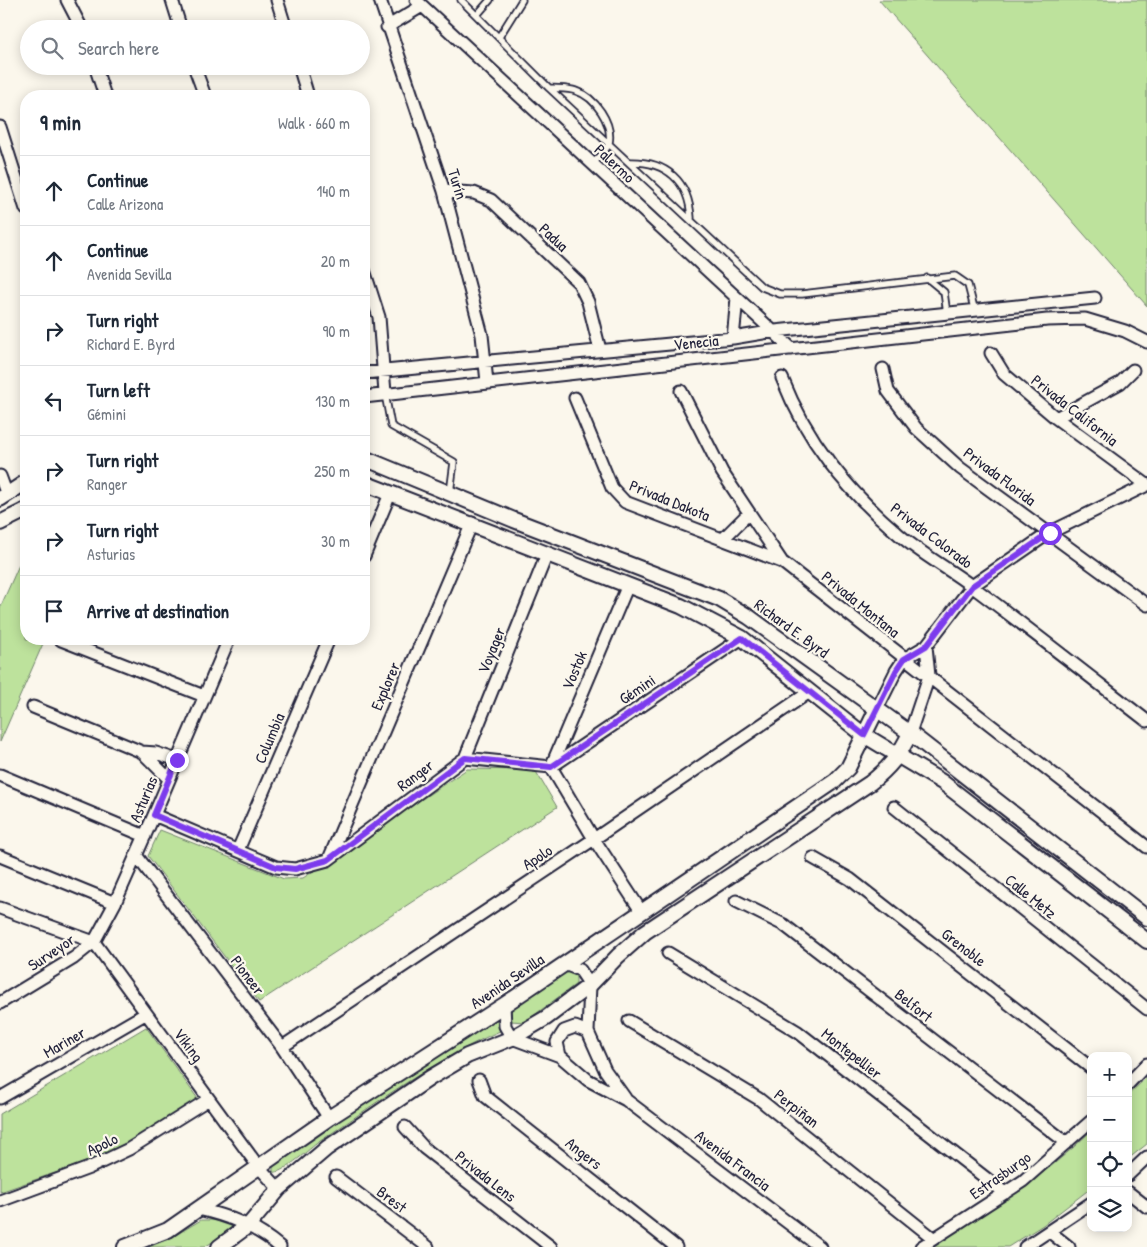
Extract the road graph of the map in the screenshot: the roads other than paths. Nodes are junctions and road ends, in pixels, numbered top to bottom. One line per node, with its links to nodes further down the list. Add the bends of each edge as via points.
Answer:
1 (67, 0): 10 (street)
2 (172, 0): 11 (street)
3 (277, 0): 12 (street)
4 (380, 0): 13 (street, Turín)
5 (462, 0): 9 (lane)
6 (490, 0): 9 (lane)
7 (522, 0): 14 (lane)
8 (419, 3): 13 (street); 25 (street, Palermo)
9 (477, 15): 14 (lane)
10 (77, 20)
11 (179, 20)
12 (283, 20)
13 (387, 27): 27 (street, Turín)
14 (499, 37): 18 (lane)
15 (98, 75): 19 (street)
16 (197, 75): 20 (street)
17 (301, 75): 21 (street)
18 (549, 88): 23 (lane); 23 (lane, via 578,92 598,108 607,120)
19 (103, 90)
20 (203, 90)
21 (306, 90)
22 (0, 127): 26 (street)
23 (609, 143): 24 (lane); 25 (lane, via 605,152)
24 (630, 162): 28 (lane); 28 (lane, via 658,165 668,172 687,194)
25 (592, 164): 31 (street, Palermo)
26 (20, 190)
27 (444, 191): 41 (street, Padua, via 474,193 491,200 579,283 588,302); 43 (street, Turín, via 482,336)
28 (690, 218): 29 (lane, via 762,287 780,294 846,290)
29 (928, 278): 34 (lane, via 955,276 962,280 968,285); 35 (lane, via 944,292)
30 (370, 289): 46 (street, via 379,317)
31 (736, 298): 37 (street, Palermo); 38 (street)
32 (1096, 298): 33 (street, Venecia)
33 (1031, 305): 34 (street, Venecia); 36 (street)
34 (975, 312): 35 (street, Venecia)
35 (947, 314): 37 (street, Venecia)
36 (1032, 322): 39 (street, Venecia, via 1085,319 1125,331); 40 (street, Venecia)
37 (775, 331): 38 (street, Venecia); 40 (street, Palermo)
38 (732, 338): 41 (street, Venecia)
39 (1147, 342)
40 (792, 348): 49 (street, Venecia)
41 (600, 350): 43 (street, Venecia)
42 (992, 353): 54 (street, Privada California, via 1004,374)
43 (485, 363): 46 (street, Venecia); 49 (street, Turín)
44 (883, 369): 67 (street, Privada Florida, via 888,391 916,428 960,468)
45 (1133, 370): 54 (street, via 1120,383)
46 (383, 371): 47 (street, Venecia); 51 (street)
47 (370, 372)
48 (782, 378): 73 (street, Privada Colorado, via 795,411 818,449 852,489 896,533)
49 (487, 382): 51 (street, Venecia)
50 (681, 391): 64 (street, Privada Montana, via 722,472)
51 (384, 392): 52 (street, Venecia); 61 (lane, via 390,426 454,462)
52 (370, 396)
53 (574, 398): 68 (street, Privada Dakota, via 618,497)
54 (1056, 418): 57 (street, Privada California)
55 (370, 461): 61 (street, Richard E. Byrd)
56 (0, 476): 62 (street)
57 (1147, 485): 67 (street)
58 (20, 486): 62 (street)
59 (370, 486): 60 (street)
60 (390, 494): 66 (street); 69 (street)
61 (450, 494): 85 (street, Richard E. Byrd, via 719,599 749,617)
62 (4, 497)
63 (20, 513): 65 (street)
64 (749, 513): 68 (street); 71 (street, Privada Montana)
65 (0, 524)
66 (472, 524): 70 (street); 105 (street, Explorer)
67 (1050, 533): 73 (street); 74 (street, Privada Florida)
68 (724, 538): 71 (street, Privada Dakota)
69 (370, 542)
70 (547, 554): 72 (street); 91 (street, Voyager)
71 (782, 562): 80 (street, Privada Montana)
72 (628, 585): 75 (street, via 681,606); 93 (street, Vostok)
73 (972, 586): 79 (street); 86 (street, Privada Colorado)
74 (1147, 605)
75 (742, 638): 82 (street); 93 (street, Gémini)
76 (74, 645): 83 (street)
77 (226, 645): 83 (street, Asturias)
78 (326, 645): 101 (street, Columbia)
79 (926, 646): 80 (street); 81 (street)
80 (904, 659): 81 (street, Privada Montana); 85 (street)
81 (929, 676): 87 (street); 100 (street, Privada Montana)
82 (808, 693): 88 (street); 99 (street, Apolo)
83 (204, 696): 92 (street, Asturias)
84 (33, 707): 89 (street)
85 (876, 711): 87 (street, Richard E. Byrd); 88 (street, Avenida Sevilla)
86 (1147, 721)
87 (910, 733): 90 (street); 110 (street, Richard E. Byrd)
88 (864, 735): 90 (street); 109 (street, Avenida Sevilla, via 848,768 835,781)
89 (142, 752): 92 (street); 95 (street)
90 (899, 756): 111 (street, via 942,782); 115 (street, via 870,783 645,932)
91 (465, 758): 93 (street); 105 (street, Ranger)
92 (177, 760): 95 (street, Asturias)
93 (551, 767): 99 (street)
94 (0, 775): 98 (street)
95 (169, 779): 97 (street, Asturias)
96 (894, 807): 118 (street, Calle Metz)
97 (154, 815): 98 (street, Asturias); 101 (street, Ranger)
98 (145, 836): 102 (street, Asturias)
99 (594, 839): 109 (street); 123 (street, Apolo)
100 (1147, 847)
101 (238, 850): 105 (street, Ranger, via 284,869)
102 (136, 855): 107 (street, Asturias); 123 (street, Pioneer)
103 (0, 856): 107 (street)
104 (813, 858): 126 (street, Grenoble, via 850,879)
105 (328, 860)
106 (736, 901): 135 (street, Belfort, via 784,925)
107 (115, 903): 112 (street, Asturias)
108 (0, 908): 112 (street)
109 (641, 910): 114 (street, Avenida Sevilla)
110 (1147, 918)
111 (1147, 941)
112 (94, 942): 116 (street, Surveyor, via 74,958); 119 (street, Viking)
113 (668, 952): 141 (street, Montepellier, via 798,1032)
114 (564, 964): 115 (street, via 580,970); 117 (street, Avenida Sevilla)
115 (590, 985): 121 (street, Avenida Francia); 122 (street, via 546,1018)
116 (0, 1003)
117 (504, 1006): 122 (street, via 504,1021); 132 (street, Avenida Sevilla)
118 (1147, 1009)
119 (145, 1014): 129 (street, Mariner); 130 (street, Viking)
120 (629, 1022): 149 (street, Perpiñan, via 759,1100)
121 (588, 1032): 124 (street, via 575,1027 564,1031 558,1042); 131 (street, Avenida Francia, via 605,1070)
122 (512, 1038): 124 (street, Avenida Francia); 140 (street, via 467,1056 422,1083 327,1148)
123 (282, 1046): 132 (street, Pioneer)
124 (560, 1056): 131 (street, Avenida Francia, via 588,1080)
125 (1147, 1064): 128 (street)
126 (1087, 1065)
127 (479, 1080): 155 (street, Angers, via 485,1096)
128 (1132, 1080)
129 (0, 1098)
130 (209, 1099): 137 (street, Viking); 143 (street, Apolo, via 130,1148 89,1168)
131 (626, 1100): 156 (street, Avenida Francia)
132 (329, 1118): 137 (street, Avenida Sevilla)
133 (1087, 1125): 135 (street, Estrasburgo)
134 (405, 1126): 154 (street, Privada Lens, via 424,1148)
135 (1066, 1144): 141 (street, Estrasburgo)
136 (1147, 1157): 138 (street)
137 (258, 1166): 140 (street, Viking); 146 (street, Avenida Sevilla)
138 (1132, 1171)
139 (336, 1177): 153 (street, Brest)
140 (279, 1189): 147 (street)
141 (1005, 1193): 149 (street, Estrasburgo)
142 (1132, 1195): 145 (street)
143 (0, 1201)
144 (1087, 1206): 148 (street)
145 (1147, 1207)
146 (198, 1209): 147 (street, via 223,1214); 150 (street, Avenida Sevilla, via 168,1230)
147 (249, 1225): 151 (street); 152 (street)
148 (1050, 1232): 158 (street); 159 (street)
149 (933, 1238): 157 (street, Estrasburgo)
150 (125, 1247)
151 (219, 1247)
152 (280, 1247)
153 (428, 1247)
154 (551, 1247)
155 (676, 1247)
156 (820, 1247)
157 (921, 1247)
158 (1025, 1247)
159 (1069, 1247)

